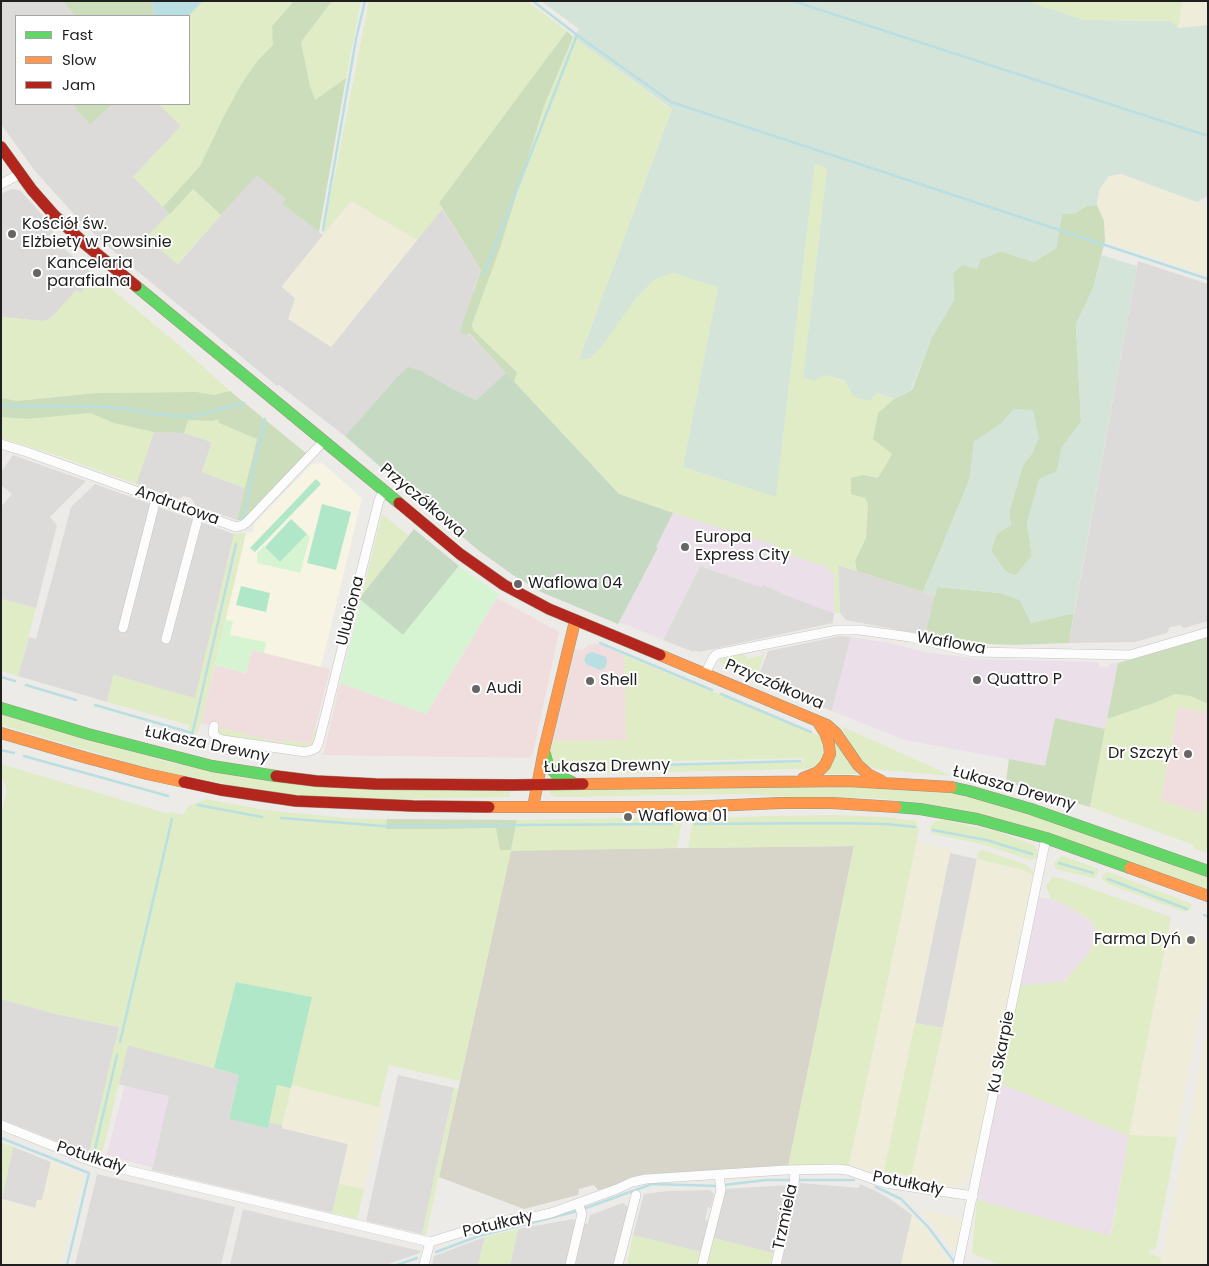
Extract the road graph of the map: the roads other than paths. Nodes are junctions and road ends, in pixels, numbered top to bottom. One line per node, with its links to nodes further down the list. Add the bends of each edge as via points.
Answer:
1 (1, 147): 2 (main road, Przyczółkowa)
2 (20, 174): 3 (street); 4 (main road, Przyczółkowa, via 54,215 85,244)
3 (1, 184)
4 (324, 441): 6 (main road, Przyczółkowa); 8 (street, Andrutowa, via 244,525 236,527)
5 (1, 444): 7 (street, Andrutowa)
6 (384, 491): 9 (main road, Przyczółkowa, via 493,578); 16 (street, Ulubiona, via 379,500 316,748 304,752 224,740 216,738)
7 (156, 498): 8 (street, Andrutowa); 10 (street)
8 (199, 514): 12 (street)
9 (575, 621): 13 (main road, Przyczółkowa); 18 (main road)
10 (123, 628)
11 (1208, 632): 13 (street, Waflowa, via 1130,655 973,652 910,637 837,630 717,654)
12 (166, 638)
13 (705, 674): 15 (main road, Przyczółkowa)
14 (1, 708): 21 (main road, Łukasza Drewny, via 161,754 258,774 376,784)
15 (817, 720): 19 (main road, via 825,733 830,754 818,772); 20 (main road, Przyczółkowa, via 836,733 858,765)
16 (214, 726)
17 (1, 733): 23 (main road, via 147,774 274,798 328,804)
18 (544, 750): 21 (main road); 22 (main road, via 553,771)
19 (796, 781): 20 (main road, Łukasza Drewny); 22 (main road, Łukasza Drewny)
20 (884, 782): 25 (main road, Łukasza Drewny, via 946,786 969,791)
21 (538, 784): 22 (main road, Łukasza Drewny); 23 (main road)
22 (574, 784)
23 (533, 807): 24 (main road, via 688,807 832,802 920,809)
24 (1046, 838): 26 (main road); 31 (street, Ku Skarpie)
25 (1208, 871)
26 (1208, 896)
27 (1, 1125): 33 (street, Potułkały, via 101,1164)
28 (794, 1177): 29 (street, Potułkały); 31 (street, Potułkały, via 847,1170 885,1182); 38 (street, Trzmiela)
29 (720, 1182): 32 (street, Potułkały, via 646,1179 632,1182); 37 (street)
30 (636, 1194): 36 (street)
31 (973, 1196): 39 (street, Ku Skarpie)
32 (580, 1207): 33 (street, Potułkały, via 498,1221); 35 (street)
33 (430, 1242): 34 (street)
34 (424, 1265)
35 (570, 1265)
36 (618, 1265)
37 (702, 1265)
38 (776, 1265)
39 (958, 1265)

